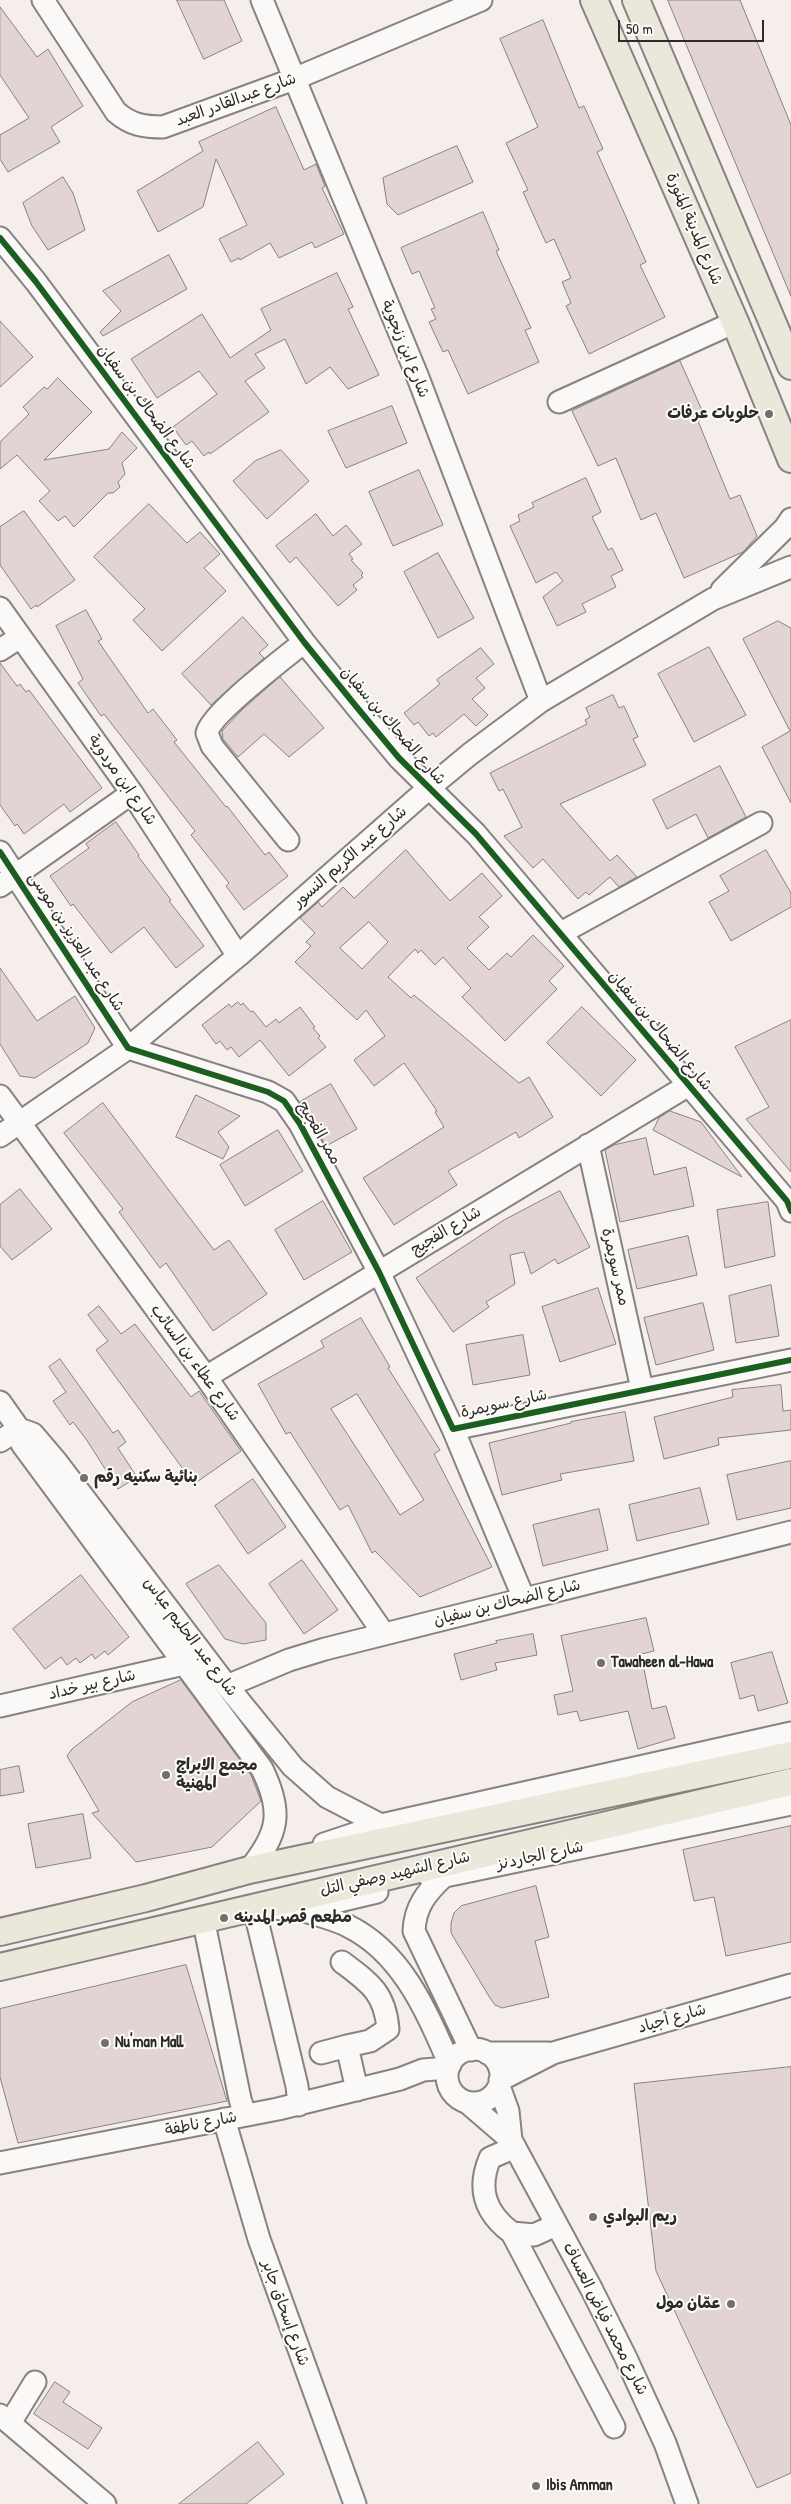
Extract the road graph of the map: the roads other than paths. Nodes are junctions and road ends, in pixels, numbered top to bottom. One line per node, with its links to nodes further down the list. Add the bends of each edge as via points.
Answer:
1 (43, 0): 6 (street, شارع عبدالقادر العبد, via 116,112 135,125 163,127)
2 (262, 0): 6 (street, شارع ابن زنجوية)
3 (480, 0): 6 (street, شارع عبدالقادر العبد)
4 (594, 0): 8 (main road, شارع المدينة المنورة)
5 (636, 0): 9 (main road)
6 (294, 79): 19 (street, شارع ابن زنجوية, via 417,375)
7 (0, 238): 17 (street, شارع الضحاك بن سفيان)
8 (735, 322): 10 (street); 11 (main road, شارع المدينة المنورة)
9 (791, 366)
10 (559, 402)
11 (791, 459)
12 (791, 519): 14 (street, شارع عبد الكريم النسور, via 786,528)
13 (791, 567): 14 (street, شارع عبد الكريم النسور)
14 (713, 599): 19 (street, شارع عبد الكريم النسور)
15 (0, 608): 16 (street, شارع ابن مردوية)
16 (20, 636): 18 (street); 21 (street, شارع ابن مردوية)
17 (304, 642): 20 (street, شارع الضحاك بن سفيان, via 399,758); 23 (street, via 232,702 210,725 207,733 212,746)
18 (0, 650)
19 (541, 701): 20 (street, شارع عبد الكريم النسور)
20 (428, 788): 26 (street, شارع الضحاك بن سفيان, via 476,834); 27 (street, شارع عبد الكريم النسور)
21 (132, 793): 25 (street); 27 (street, شارع ابن مردوية)
22 (761, 823): 26 (street)
23 (288, 840)
24 (0, 852): 25 (street, شارع عبد العزيز بن موسى)
25 (8, 880): 28 (street, شارع عبد العزيز بن موسى)
26 (562, 933): 29 (street, شارع الضحاك بن سفيان)
27 (238, 956): 28 (street, شارع عبد الكريم النسور)
28 (128, 1048): 31 (street, شارع عبد الكريم النسور); 35 (street, ممر الفجيج, via 268,1092 284,1101 300,1124)
29 (687, 1086): 33 (street, شارع الفجيج); 34 (street, شارع الضحاك بن سفيان, via 783,1196)
30 (0, 1096): 31 (street, شارع عطاء بن السائب)
31 (19, 1123): 32 (street, شارع عبد الكريم النسور); 37 (street, شارع عطاء بن السائب)
32 (0, 1136)
33 (588, 1145): 35 (street, شارع الفجيج); 38 (street, ممر سويمرة)
34 (791, 1211)
35 (379, 1272): 37 (street, شارع الفجيج); 41 (street, شارع سويمرة)
36 (791, 1360): 38 (street, شارع سويمرة)
37 (206, 1377): 45 (street, شارع عطاء بن السائب)
38 (642, 1389): 41 (street, شارع سويمرة)
39 (0, 1402): 40 (street, شارع عبد الحليم عباس)
40 (19, 1429): 42 (street); 46 (street, شارع عبد الحليم عباس, via 22,1444); 47 (street, شارع عبد الحليم عباس, via 33,1434 56,1461)
41 (452, 1429): 44 (street)
42 (0, 1441)
43 (791, 1532): 44 (street, شارع الضحاك بن سفيان)
44 (524, 1599): 45 (street, شارع الضحاك بن سفيان)
45 (384, 1634): 47 (street, شارع الضحاك بن سفيان, via 289,1660)
46 (184, 1664): 48 (street, شارع بير خداد); 55 (street, شارع عبد الحليم عباس, via 254,1755 274,1796 272,1836)
47 (227, 1686): 53 (street, شارع عبد الحليم عباس, via 293,1767 345,1808)
48 (0, 1706)
49 (791, 1733): 53 (street)
50 (791, 1755): 54 (main road, شارع الشهيد وصفي التل)
51 (791, 1782): 57 (main road, شارع الشهيد وصفي التل)
52 (791, 1804): 56 (street, شارع الجاردنز)
53 (381, 1825): 54 (street)
54 (277, 1864): 55 (main road, شارع الشهيد وصفي التل)
55 (249, 1870): 60 (main road, شارع الشهيد وصفي التل)
56 (444, 1876): 58 (street, شارع الجاردنز); 65 (street, via 420,1902 414,1917 414,1930)
57 (257, 1907): 58 (street, شارع الجاردنز); 59 (main road, شارع الشهيد وصفي التل); 73 (street)
58 (301, 1910): 68 (street, via 348,1926 386,1954 428,2014)
59 (203, 1918): 62 (main road, شارع الشهيد وصفي التل); 74 (street)
60 (0, 1932)
61 (342, 1962): 64 (street, via 370,1983 386,2010 388,2029 370,2041)
62 (0, 1966)
63 (791, 1986): 66 (street, شارع أجياد)
64 (347, 2046): 67 (street); 71 (street)
65 (479, 2051): 66 (street, شارع أجياد); 68 (street, via 458,2054); 70 (street, via 497,2063)
66 (553, 2052): 70 (street, شارع أجياد)
67 (321, 2053)
68 (449, 2067): 69 (street, شارع ناطفة, via 423,2070); 72 (street, via 448,2084)
69 (400, 2078): 71 (street, شارع ناطفة); 72 (street, شارع ناطفة)
70 (500, 2083): 72 (street, via 486,2100); 76 (street, شارع محمد فياض العساف)
71 (357, 2090): 73 (street, شارع ناطفة)
72 (460, 2097): 76 (street, شارع محمد فياض العساف)
73 (299, 2105): 74 (street, شارع ناطفة)
74 (245, 2115): 75 (street, شارع ناطفة)
75 (224, 2119): 77 (street, شارع ناطفة); 84 (street, شارع إسحاق جابر, via 259,2239)
76 (513, 2144): 78 (street, شارع محمد فياض العساف); 79 (street, via 490,2158 483,2174 487,2203)
77 (0, 2163)
78 (556, 2225): 79 (street, via 534,2235); 85 (street, شارع محمد فياض العساف, via 592,2288 647,2401)
79 (512, 2233): 82 (street)
80 (35, 2382): 81 (street)
81 (5, 2419): 83 (street)
82 (614, 2427)
83 (105, 2504)
84 (355, 2504)
85 (687, 2504)

